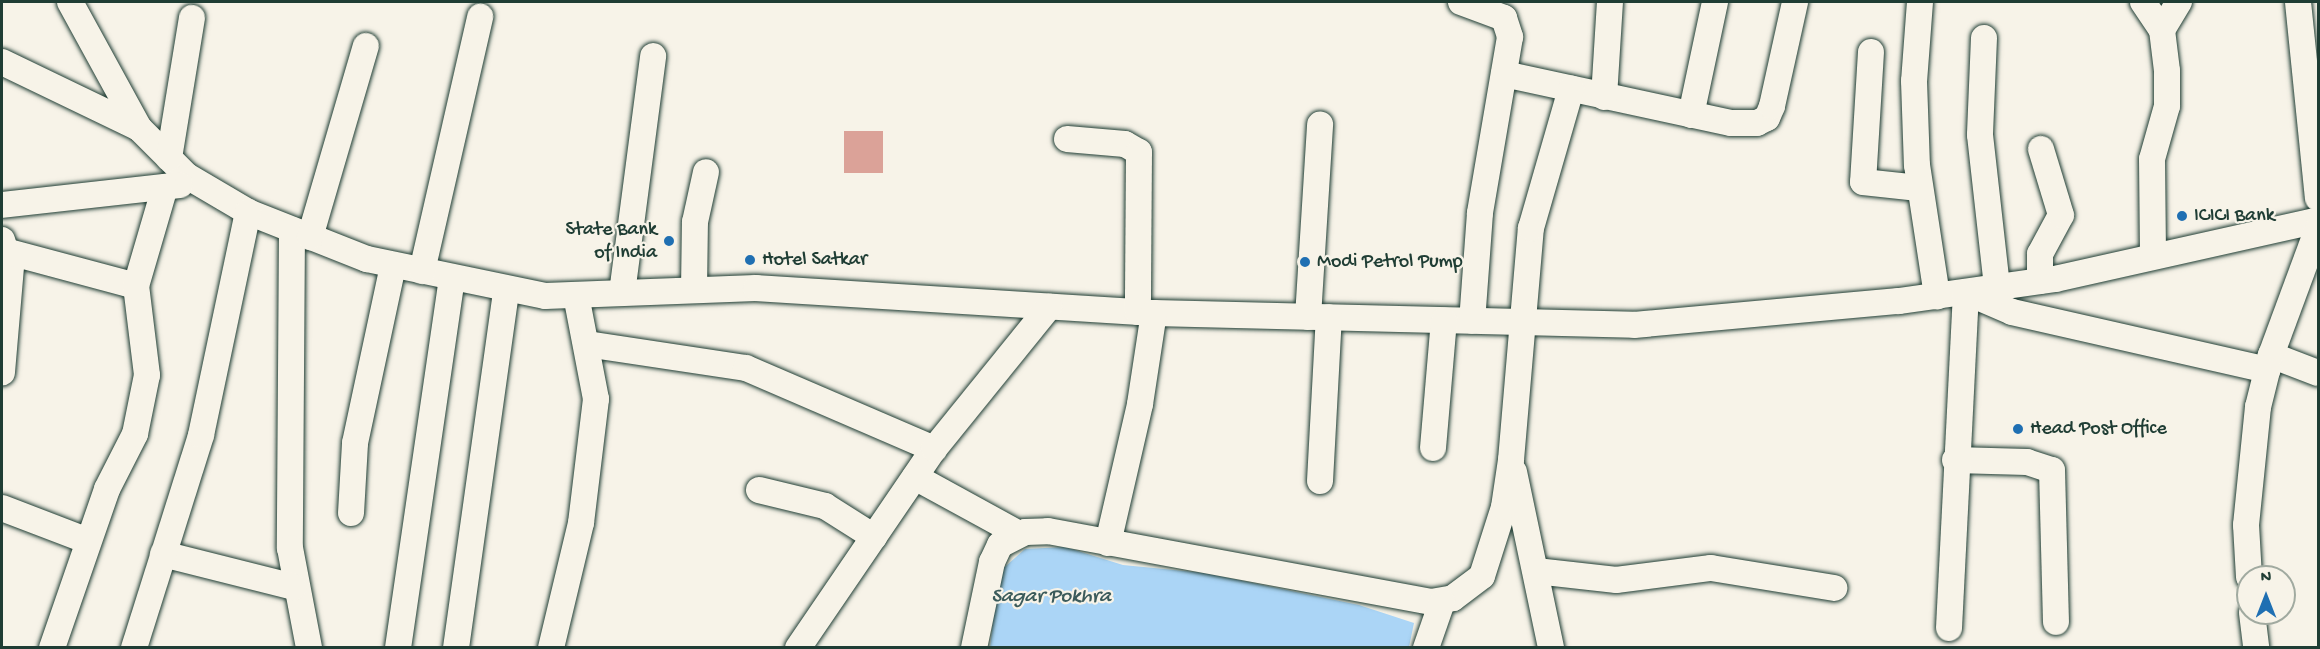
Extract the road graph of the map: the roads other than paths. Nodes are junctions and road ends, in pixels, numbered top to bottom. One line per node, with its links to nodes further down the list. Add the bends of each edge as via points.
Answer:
1 (1461, 2): 11 (street)
2 (1515, 2): 14 (street)
3 (1610, 2): 23 (street)
4 (1715, 2): 24 (street)
5 (1795, 2): 24 (street, via 1767,118 1744,124)
6 (1920, 2): 33 (street, via 1914,81)
7 (2143, 2): 15 (street)
8 (2179, 2): 15 (street)
9 (2298, 2): 34 (street)
10 (78, 4): 26 (street)
11 (1485, 6): 14 (street)
12 (480, 17): 43 (street)
13 (192, 18): 29 (street)
14 (1510, 27): 21 (street)
15 (2162, 30): 41 (street, via 2167,106 2152,159)
16 (1984, 38): 47 (street, via 1980,135)
17 (366, 46): 39 (street)
18 (1871, 52): 33 (street, via 1863,182)
19 (653, 56): 51 (street)
20 (2, 62): 26 (street)
21 (1504, 74): 22 (street); 58 (street, via 1480,213)
22 (1571, 89): 23 (street); 59 (street, via 1555,156 1536,205)
23 (1604, 97): 24 (street)
24 (1691, 115)
25 (1320, 124): 56 (street)
26 (139, 128): 29 (street)
27 (1067, 139): 55 (street, via 1125,144 1139,152)
28 (2041, 149): 45 (street, via 2061,215 2040,254)
29 (169, 158): 31 (street)
30 (706, 172): 48 (street, via 695,222)
31 (196, 181): 32 (street); 36 (street)
32 (165, 187): 35 (street); 46 (street)
33 (1919, 188): 53 (street)
34 (2319, 198)
35 (2, 205)
36 (248, 213): 39 (street); 77 (street, via 211,392)
37 (2319, 220): 41 (street)
38 (2319, 228): 61 (street)
39 (301, 233): 42 (street); 80 (street, via 290,548)
40 (5, 246): 46 (street); 62 (street)
41 (2153, 256): 45 (street)
42 (393, 265): 43 (street); 72 (street, via 355,443)
43 (422, 271): 44 (street)
44 (452, 278): 49 (street); 89 (street)
45 (2040, 281): 47 (street)
46 (136, 286): 75 (street, via 147,375 135,434)
47 (1996, 287): 50 (street)
48 (694, 290): 51 (street); 54 (street, via 756,288)
49 (506, 291): 52 (street); 90 (street)
50 (1966, 291): 53 (street); 61 (street, via 2012,312); 67 (street)
51 (622, 293): 52 (street)
52 (576, 295): 60 (street)
53 (1937, 296): 59 (street, via 1634,325)
54 (1048, 307): 55 (street); 65 (street)
55 (1146, 313): 56 (street); 76 (street, via 1138,416)
56 (1319, 317): 57 (street); 69 (street)
57 (1444, 320): 58 (street); 64 (street)
58 (1472, 321): 59 (street)
59 (1522, 322): 66 (street)
60 (587, 344): 65 (street, via 746,368); 91 (street, via 596,399 590,458 581,523)
61 (2269, 362): 63 (street); 78 (street, via 2250,458)
62 (2, 373)
63 (2319, 373)
64 (1433, 448)
65 (934, 449): 68 (street)
66 (1510, 460): 79 (street); 82 (street, via 1488,564 1471,586)
67 (1956, 460): 83 (street, via 2027,462 2052,470); 85 (street)
68 (915, 477): 73 (street); 74 (street)
69 (1320, 481)
70 (759, 490): 74 (street, via 825,506)
71 (2, 508): 75 (street)
72 (351, 513)
73 (1019, 534): 76 (street, via 1048,531); 93 (street, via 1000,545 992,562)
74 (874, 537): 92 (street)
75 (88, 541): 86 (street)
76 (1108, 543): 82 (street)
77 (163, 554): 80 (street); 87 (street)
78 (2249, 565)
79 (1536, 571): 81 (street, via 1616,580 1711,568); 95 (street)
80 (294, 587): 88 (street)
81 (1834, 588)
82 (1442, 602): 94 (street)
83 (2056, 622)
84 (2253, 625): 96 (street)
85 (1949, 628)
86 (52, 648)
87 (134, 648)
88 (309, 648)
89 (398, 648)
90 (456, 648)
91 (551, 648)
92 (798, 648)
93 (974, 648)
94 (1426, 648)
95 (1551, 648)
96 (2256, 648)

